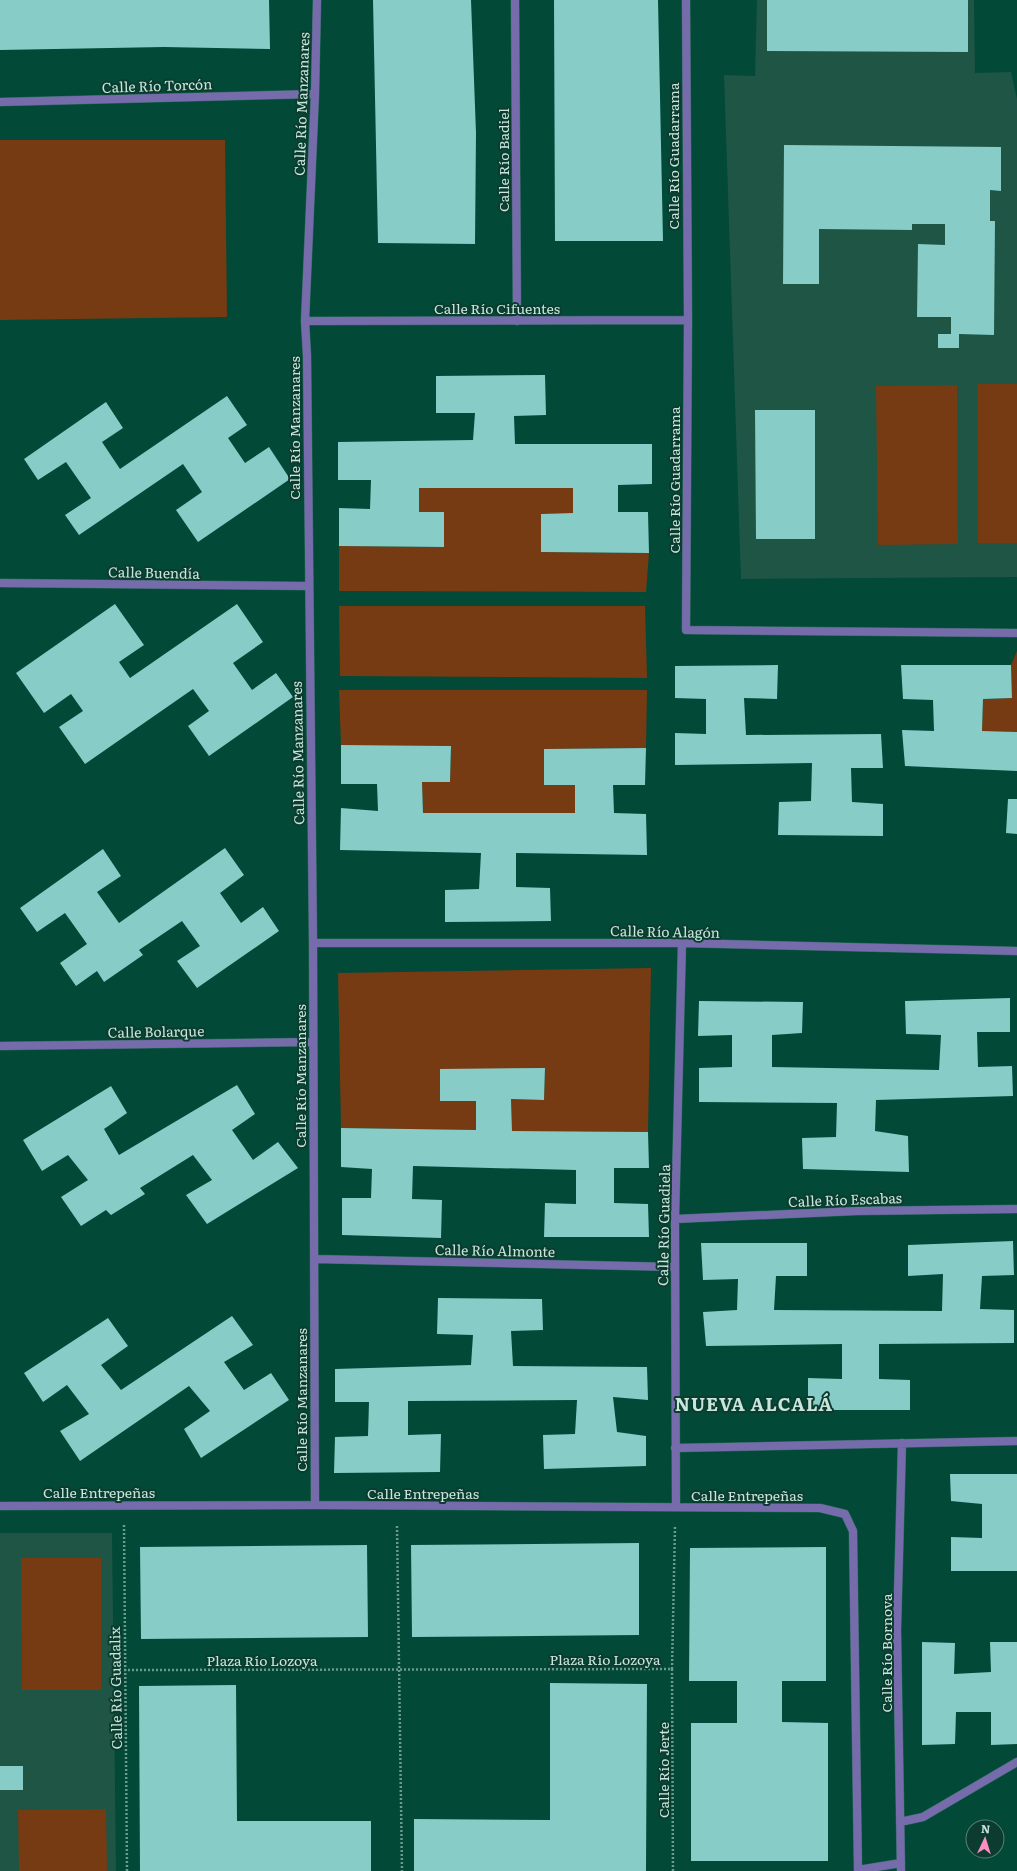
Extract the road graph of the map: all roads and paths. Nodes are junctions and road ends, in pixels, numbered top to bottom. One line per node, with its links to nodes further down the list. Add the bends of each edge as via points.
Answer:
1 (317, 0): 4 (street, Calle Río Manzanares)
2 (515, 0): 8 (street, Calle Río Badiel)
3 (686, 0): 6 (street, Calle Río Guadarrama)
4 (315, 94): 5 (street, Calle Río Torcón); 7 (street, Calle Río Manzanares)
5 (0, 102)
6 (688, 320): 8 (street, Calle Río Cifuentes); 11 (street, Calle Río Guadarrama, via 686,630)
7 (305, 321): 8 (street, Calle Río Cifuentes); 10 (street, Calle Río Manzanares)
8 (517, 321)
9 (0, 583): 10 (street, Calle Buendía)
10 (308, 586): 12 (street, Calle Río Manzanares)
11 (1017, 633)
12 (313, 943): 13 (street, Calle Río Alagón); 15 (street, Calle Río Manzanares)
13 (682, 943): 14 (street, Calle Río Alagón); 18 (street, Calle Río Guadiela)
14 (1017, 951)
15 (312, 1042): 16 (street, Calle Bolarque); 19 (street, Calle Río Manzanares)
16 (0, 1046)
17 (1017, 1209): 18 (street, Calle Río Escabas, via 857,1211)
18 (675, 1219): 20 (street, Calle Río Guadiela)
19 (314, 1259): 20 (street, Calle Río Almonte); 25 (street, Calle Río Manzanares)
20 (675, 1267): 23 (street, Calle Río Guadiela)
21 (1017, 1441): 22 (street)
22 (902, 1443): 23 (street); 34 (street, Calle Río Bornova, via 898,1630)
23 (676, 1448): 28 (street, Calle Río Guadiela)
24 (124, 1505): 25 (street, Calle Entrepeñas); 26 (street, Calle Entrepeñas); 32 (path, Calle Río Guadalix)
25 (315, 1505): 27 (street, Calle Entrepeñas)
26 (0, 1506)
27 (397, 1506): 28 (street, Calle Entrepeñas); 30 (path)
28 (676, 1507): 29 (street, Calle Entrepeñas, via 820,1508); 31 (path, Plaza Río Lozoya)
29 (845, 1514): 36 (street, Calle Río Bornova, via 853,1531)
30 (400, 1669): 31 (path, Plaza Río Lozoya); 32 (path, Plaza Río Lozoya); 38 (path)
31 (672, 1669): 39 (path, Calle Río Jerte)
32 (124, 1670): 37 (path, Calle Río Guadalix)
33 (1017, 1762): 34 (street, via 923,1817)
34 (900, 1822): 35 (street, Calle Río Bornova)
35 (901, 1867): 36 (street, Calle Río Bornova)
36 (858, 1870)
37 (127, 1871)
38 (402, 1871)
39 (673, 1871)

